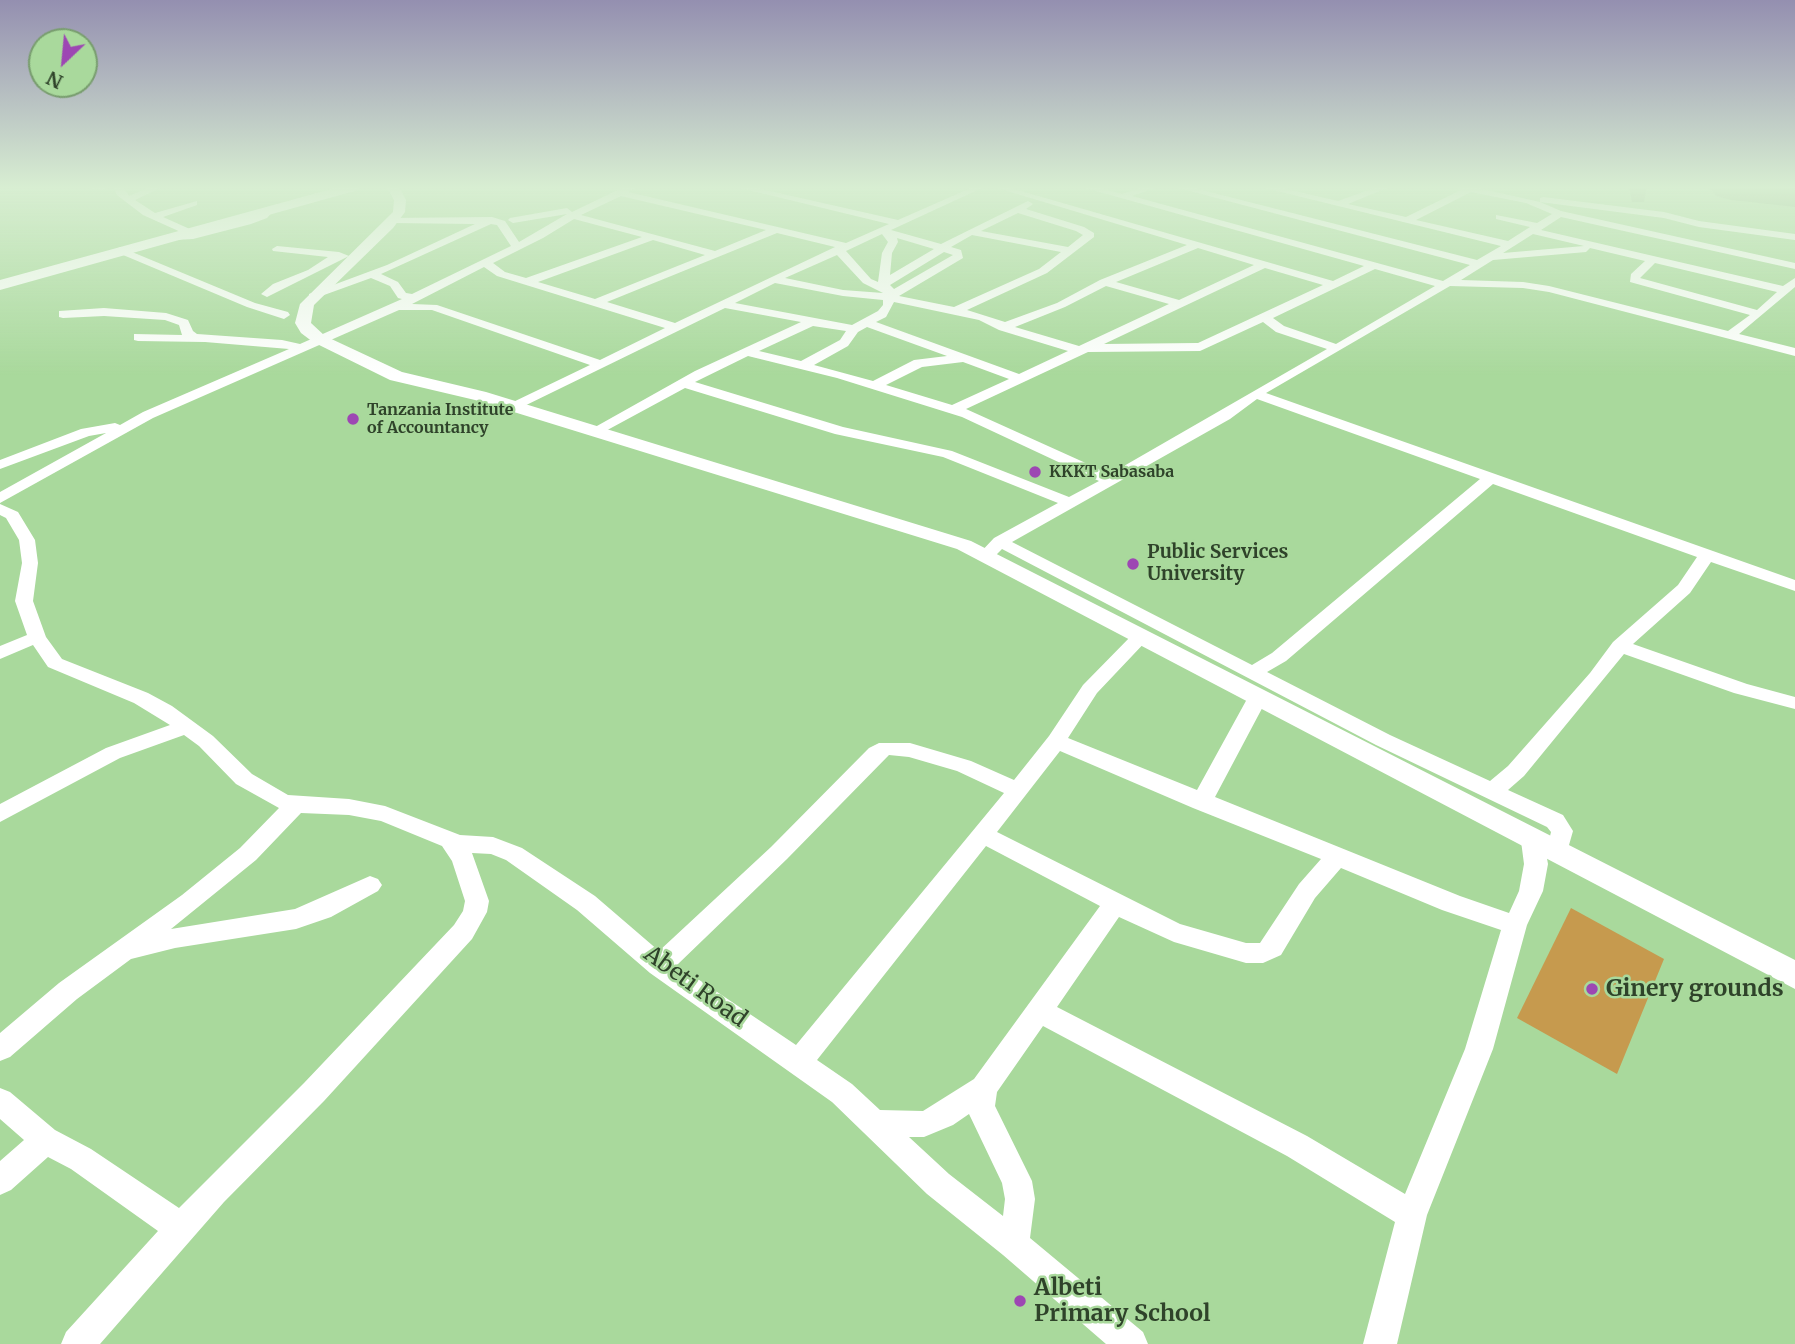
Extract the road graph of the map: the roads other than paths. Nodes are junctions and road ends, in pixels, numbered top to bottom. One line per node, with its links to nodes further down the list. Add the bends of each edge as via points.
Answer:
1 (120, 250): 32 (highway); 59 (street, via 251,305)
2 (284, 250): 24 (street)
3 (355, 250): 24 (main road)
4 (429, 250): 33 (street)
5 (509, 250): 27 (street)
6 (617, 250): 37 (street)
7 (699, 250): 23 (street)
8 (726, 250): 23 (street)
9 (837, 250): 35 (street)
10 (842, 250): 44 (street, via 867,281)
11 (889, 250): 44 (street)
12 (941, 250): 44 (street)
13 (949, 250): 44 (street, via 959,256)
14 (1069, 250): 47 (street, via 1049,267)
15 (1185, 250): 38 (street)
16 (1213, 250): 28 (street)
17 (1321, 250): 30 (street)
18 (1424, 250): 29 (street)
19 (1504, 250): 25 (street)
20 (1571, 250): 25 (street)
21 (1615, 250): 26 (street)
22 (1721, 250): 31 (street)
23 (715, 254): 48 (street)
24 (347, 256): 43 (street); 46 (main road)
25 (1493, 257): 29 (street)
26 (1653, 259): 42 (street); 54 (street, via 1634,280)
27 (484, 262): 37 (street, via 501,274); 45 (street)
28 (1265, 264): 41 (street); 50 (street)
29 (1479, 264): 39 (street)
30 (1376, 265): 39 (street); 41 (street)
31 (1795, 266)
32 (43, 272): 34 (street); 40 (highway)
33 (373, 275): 45 (street, via 394,284 402,296); 46 (street)
34 (58, 278)
35 (774, 279): 44 (street, via 843,293); 49 (street)
36 (1795, 281): 42 (street)
37 (526, 282): 48 (street)
38 (1104, 282): 50 (street); 62 (street, via 1061,305)
39 (1446, 284): 64 (street, via 1549,289); 70 (street)
40 (0, 285)
41 (1334, 285): 56 (street)
42 (1784, 290): 54 (street)
43 (267, 294)
44 (889, 295): 51 (street); 60 (street, via 878,317)
45 (413, 298): 53 (street)
46 (310, 300): 59 (street); 67 (main road, via 303,323)
47 (979, 302): 51 (street); 55 (street)
48 (596, 303): 61 (street)
49 (724, 304): 58 (street); 61 (street)
50 (1180, 304): 71 (street)
51 (953, 312): 55 (street)
52 (63, 314): 66 (street, via 166,317 184,323 191,336)
53 (378, 314): 67 (street); 75 (street, via 428,305)
54 (1759, 314): 64 (street)
55 (973, 315): 62 (street)
56 (1265, 317): 57 (street); 63 (street)
57 (1252, 322): 63 (street); 71 (street, via 1194,349)
58 (809, 323): 60 (street); 72 (street)
59 (283, 324): 68 (street, via 290,338)
60 (860, 326): 74 (street); 76 (street, via 847,341)
61 (675, 327): 75 (street)
62 (1003, 327): 71 (street)
63 (1280, 329): 70 (street)
64 (1730, 335): 73 (street)
65 (138, 337): 66 (street)
66 (205, 339): 68 (street)
67 (319, 339): 69 (street); 81 (main road, via 396,376)
68 (282, 344): 69 (street)
69 (300, 348): 83 (street)
70 (1336, 348): 80 (street)
71 (1080, 349): 77 (street)
72 (747, 352): 76 (street); 78 (street)
73 (1795, 352)
74 (967, 358): 77 (street); 79 (street, via 924,362)
75 (600, 365): 81 (street)
76 (804, 365): 79 (street)
77 (1018, 378): 82 (street)
78 (683, 383): 84 (street); 91 (street, via 840,431 947,454)
79 (873, 386): 82 (street)
80 (1255, 394): 86 (street); 88 (street)
81 (514, 407): 84 (main road)
82 (953, 410): 88 (street)
83 (126, 426): 85 (street, via 86,432); 87 (street)
84 (595, 431): 93 (main road)
85 (0, 465)
86 (1490, 478): 94 (street); 100 (street, via 1279,657)
87 (28, 481): 89 (street); 90 (street)
88 (1112, 481): 91 (street)
89 (0, 490)
90 (0, 498)
91 (1071, 503): 93 (street)
92 (0, 509): 96 (street, Abeti Road, via 18,522 30,550 24,601)
93 (992, 549): 97 (main road); 100 (street)
94 (1708, 554): 95 (street); 98 (street, via 1684,589)
95 (1795, 586)
96 (37, 637): 99 (street); 102 (street, Abeti Road, via 63,668 141,698)
97 (1141, 637): 100 (main road); 103 (street, via 1090,689)
98 (1620, 646): 101 (street); 105 (street, via 1516,771)
99 (0, 653)
100 (1255, 686): 105 (street); 106 (street); 111 (main road)
101 (1795, 703)
102 (197, 733): 107 (street, Abeti Road, via 244,779); 108 (street, via 113,753)
103 (1056, 741): 104 (street); 106 (street)
104 (1018, 790): 109 (street); 117 (street, via 964,766 886,748)
105 (1491, 793): 111 (street, via 1560,825 1562,831)
106 (1201, 802): 112 (street)
107 (296, 805): 110 (street, Abeti Road, via 385,814); 116 (street, via 248,854 190,902)
108 (0, 814)
109 (980, 834): 114 (street); 121 (street)
110 (452, 844): 117 (street, Abeti Road, via 493,846 514,854 586,903); 128 (street, via 463,858 477,901 463,932)
111 (1544, 847): 115 (street); 118 (main road)
112 (1336, 857): 114 (street, via 1307,891 1272,948 1263,953 1246,953 1174,932); 115 (street)
113 (370, 885): 116 (street, via 296,919 175,938)
114 (1115, 904): 119 (street)
115 (1515, 925): 127 (street, via 1479,1049)
116 (115, 954): 120 (street)
117 (660, 966): 121 (street, Abeti Road)
118 (1795, 975)
119 (1038, 1010): 122 (street); 127 (street, via 1297,1146)
120 (0, 1049)
121 (799, 1062): 124 (street, Abeti Road)
122 (984, 1088): 124 (street, via 924,1124); 129 (street, via 984,1117 1017,1181 1020,1199)
123 (0, 1101): 125 (street)
124 (874, 1123): 129 (street, Abeti Road, via 938,1184)
125 (46, 1140): 126 (street); 128 (street, via 162,1213)
126 (0, 1180)
127 (1412, 1215): 132 (street)
128 (179, 1230): 130 (street)
129 (1014, 1244): 131 (street, Abeti Road)
130 (78, 1344)
131 (1131, 1344)
132 (1380, 1344)

